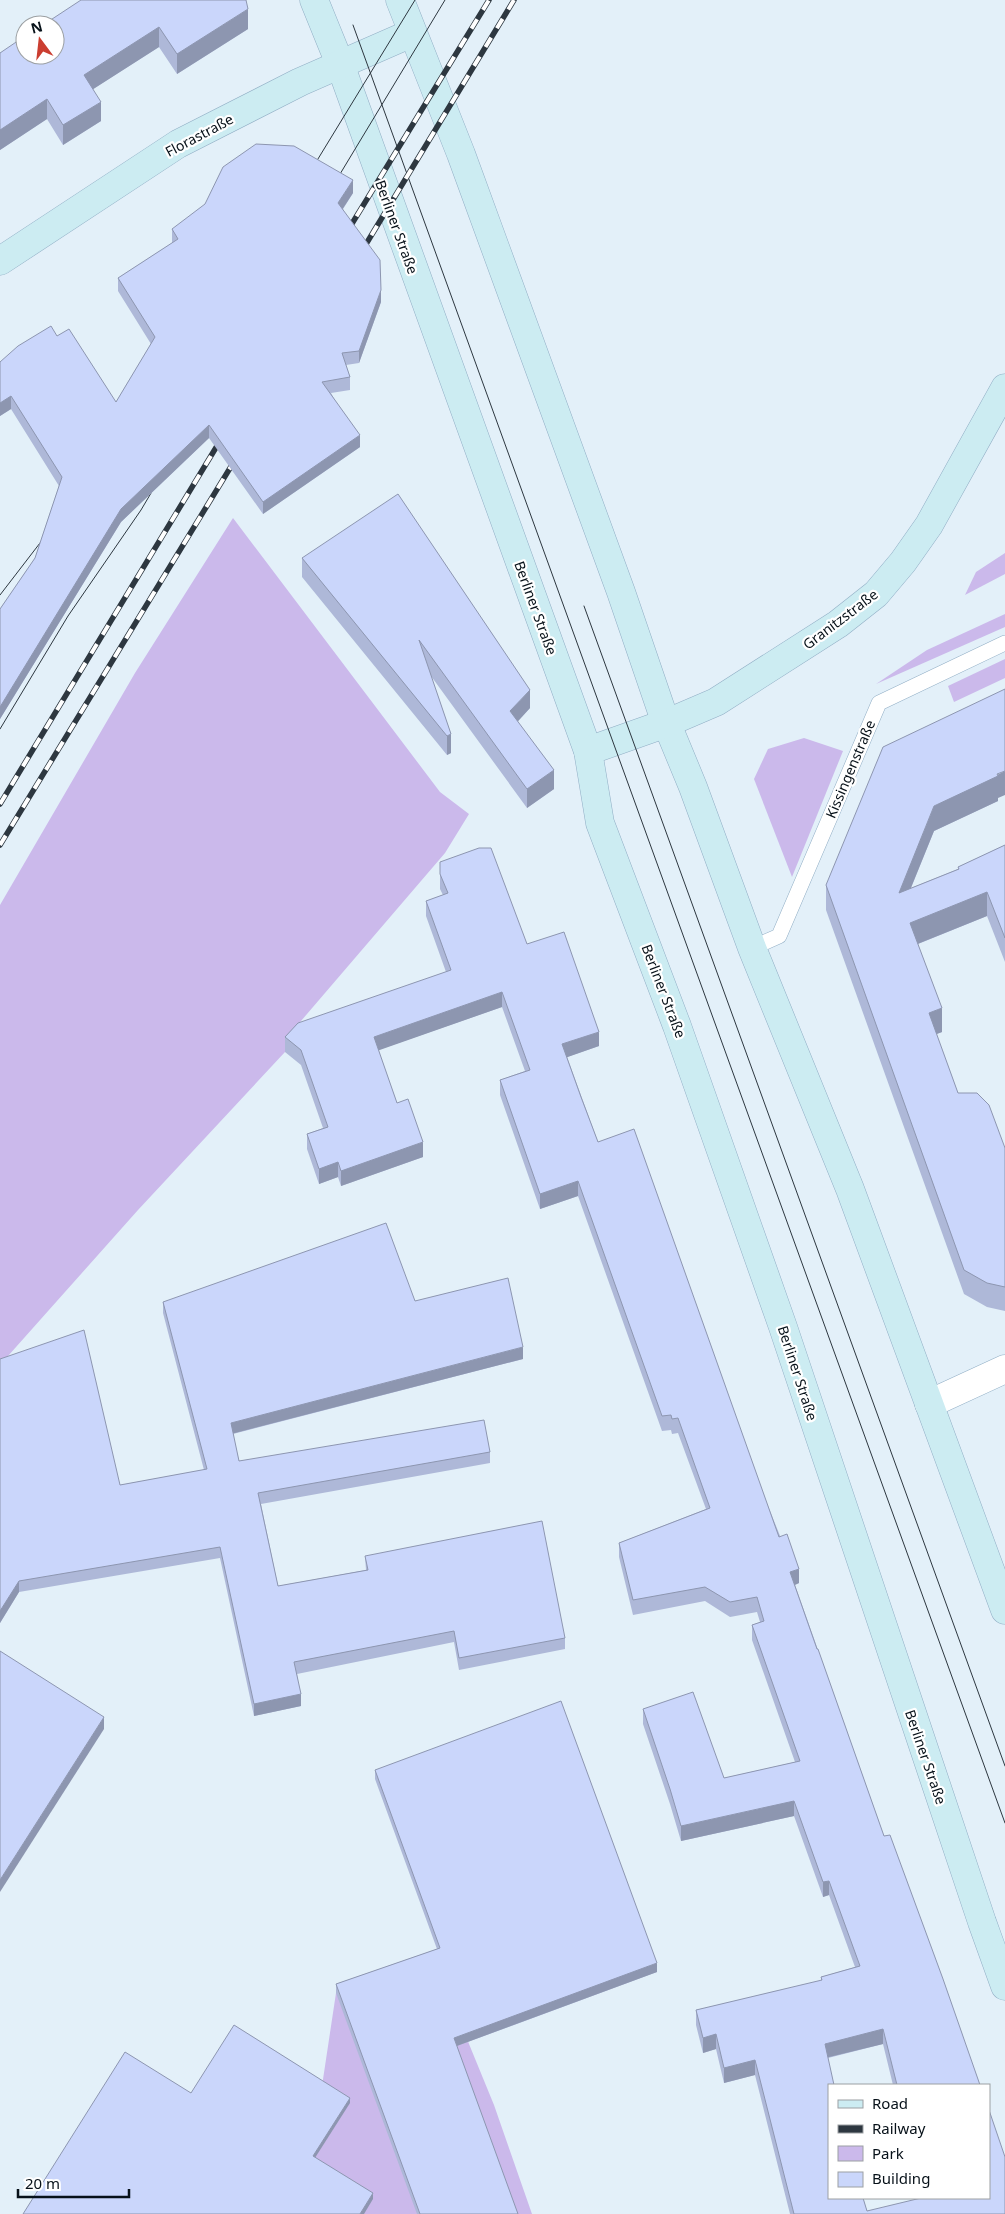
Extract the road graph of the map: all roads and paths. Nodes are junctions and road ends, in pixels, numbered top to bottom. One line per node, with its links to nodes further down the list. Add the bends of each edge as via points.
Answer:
1 (314, 0): 4 (main road, Berliner Straße)
2 (400, 0): 3 (main road)
3 (412, 33): 4 (main road, Florastraße); 9 (main road, via 461,154)
4 (340, 64): 5 (main road, Florastraße, via 178,144); 10 (main road, Berliner Straße)
5 (0, 261)
6 (1005, 388): 7 (main road, Granitzstraße)
7 (996, 424): 9 (main road, Granitzstraße, via 903,562 876,594 838,624 739,688 716,702)
8 (1005, 643): 11 (lane, Kissingenstraße, via 879,703 779,936)
9 (667, 723): 10 (main road, Granitzstraße); 11 (main road)
10 (588, 752): 15 (main road, Berliner Straße, via 600,823 678,1026)
11 (752, 948): 13 (main road, via 850,1189)
12 (1005, 1369): 13 (street)
13 (929, 1404): 14 (main road)
14 (1005, 1610)
15 (1005, 1986)

